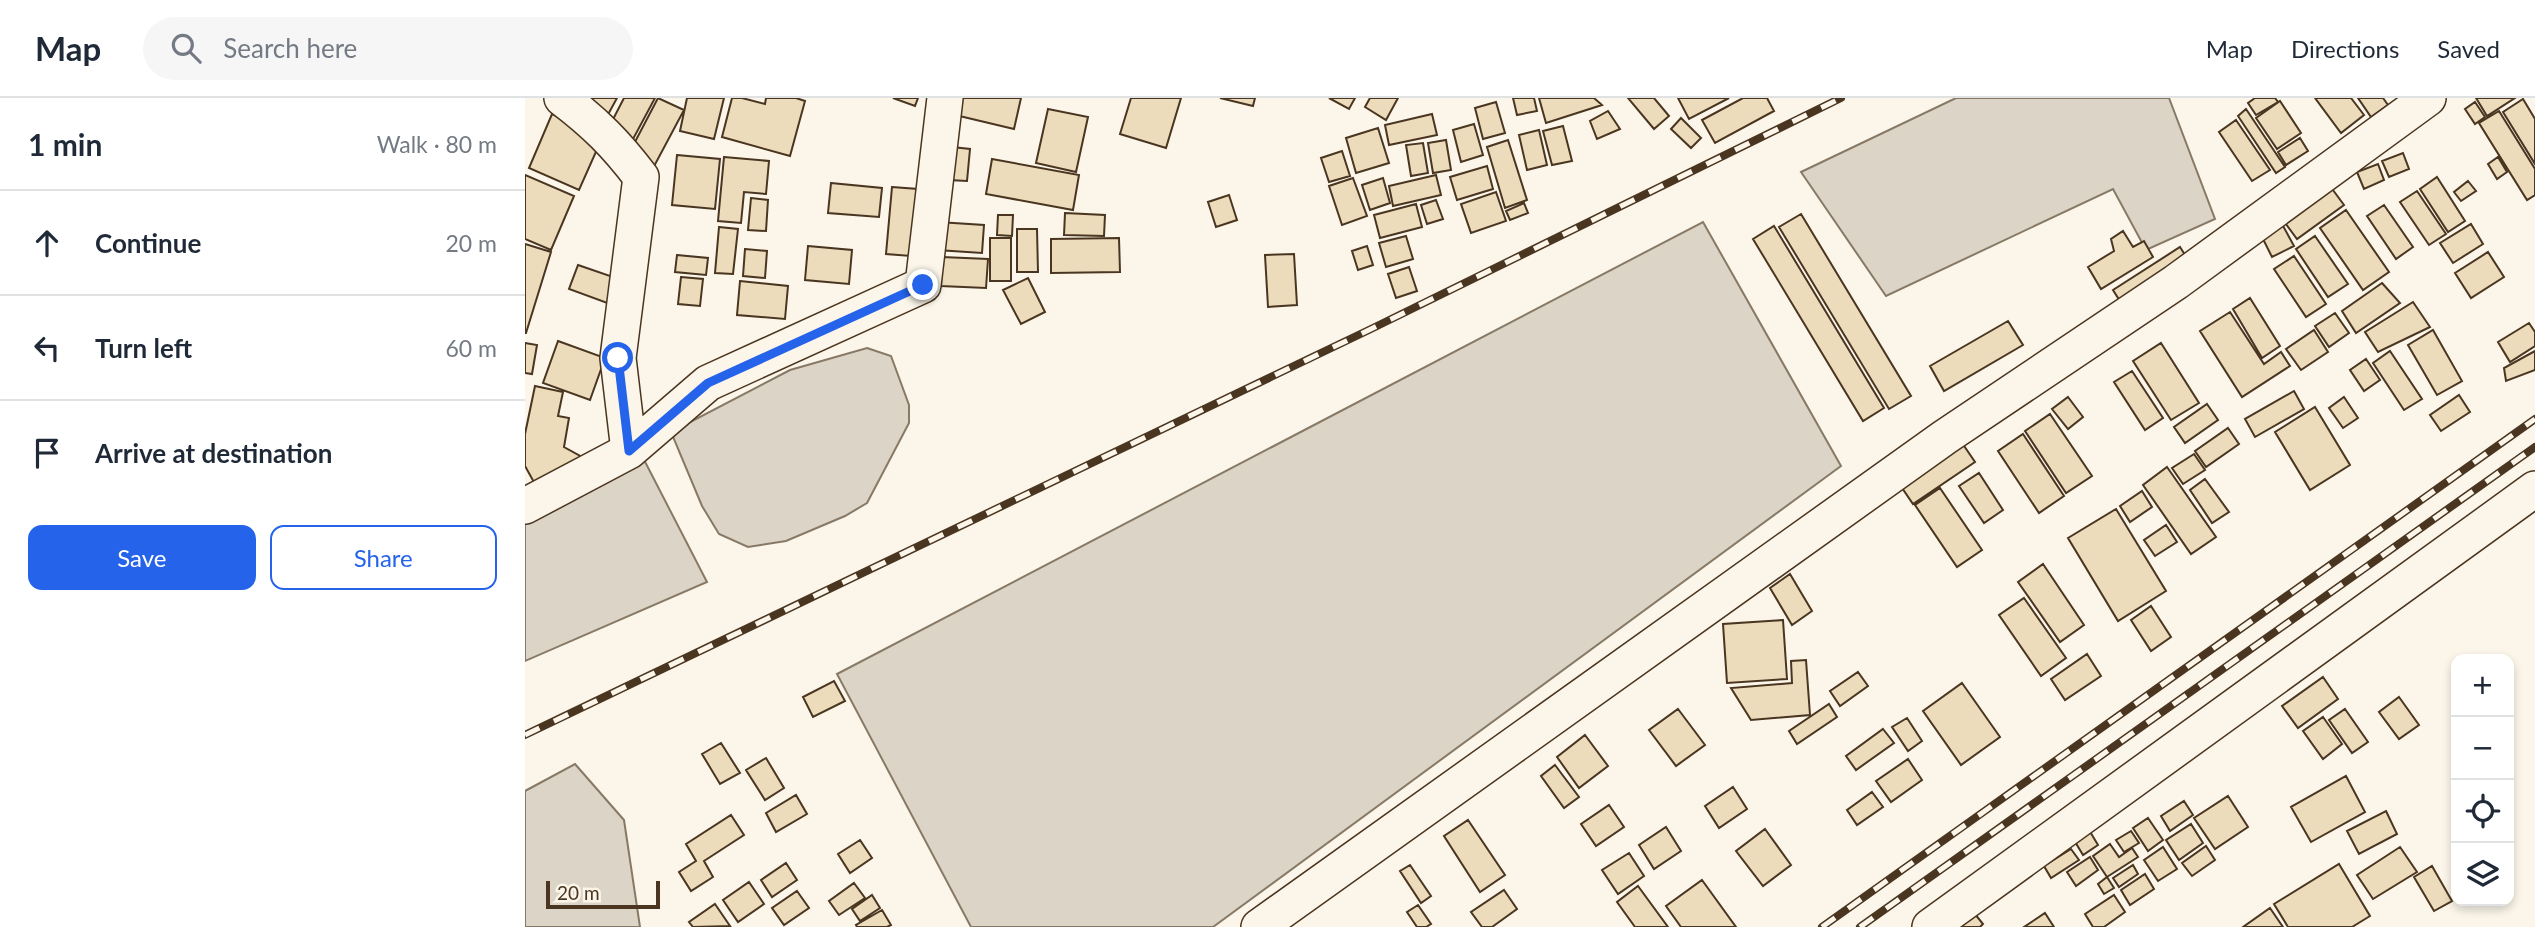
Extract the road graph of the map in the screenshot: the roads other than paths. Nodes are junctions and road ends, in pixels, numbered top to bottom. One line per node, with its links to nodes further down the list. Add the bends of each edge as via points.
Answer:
1 (562, 98): 4 (street, via 619,147 641,177 618,358)
2 (945, 98): 4 (street, via 923,285 708,383)
3 (2428, 98): 7 (street, via 2176,282 1945,437)
4 (629, 451): 6 (street)
5 (2535, 489): 8 (street)
6 (525, 506)
7 (1259, 927)
8 (1930, 927)

